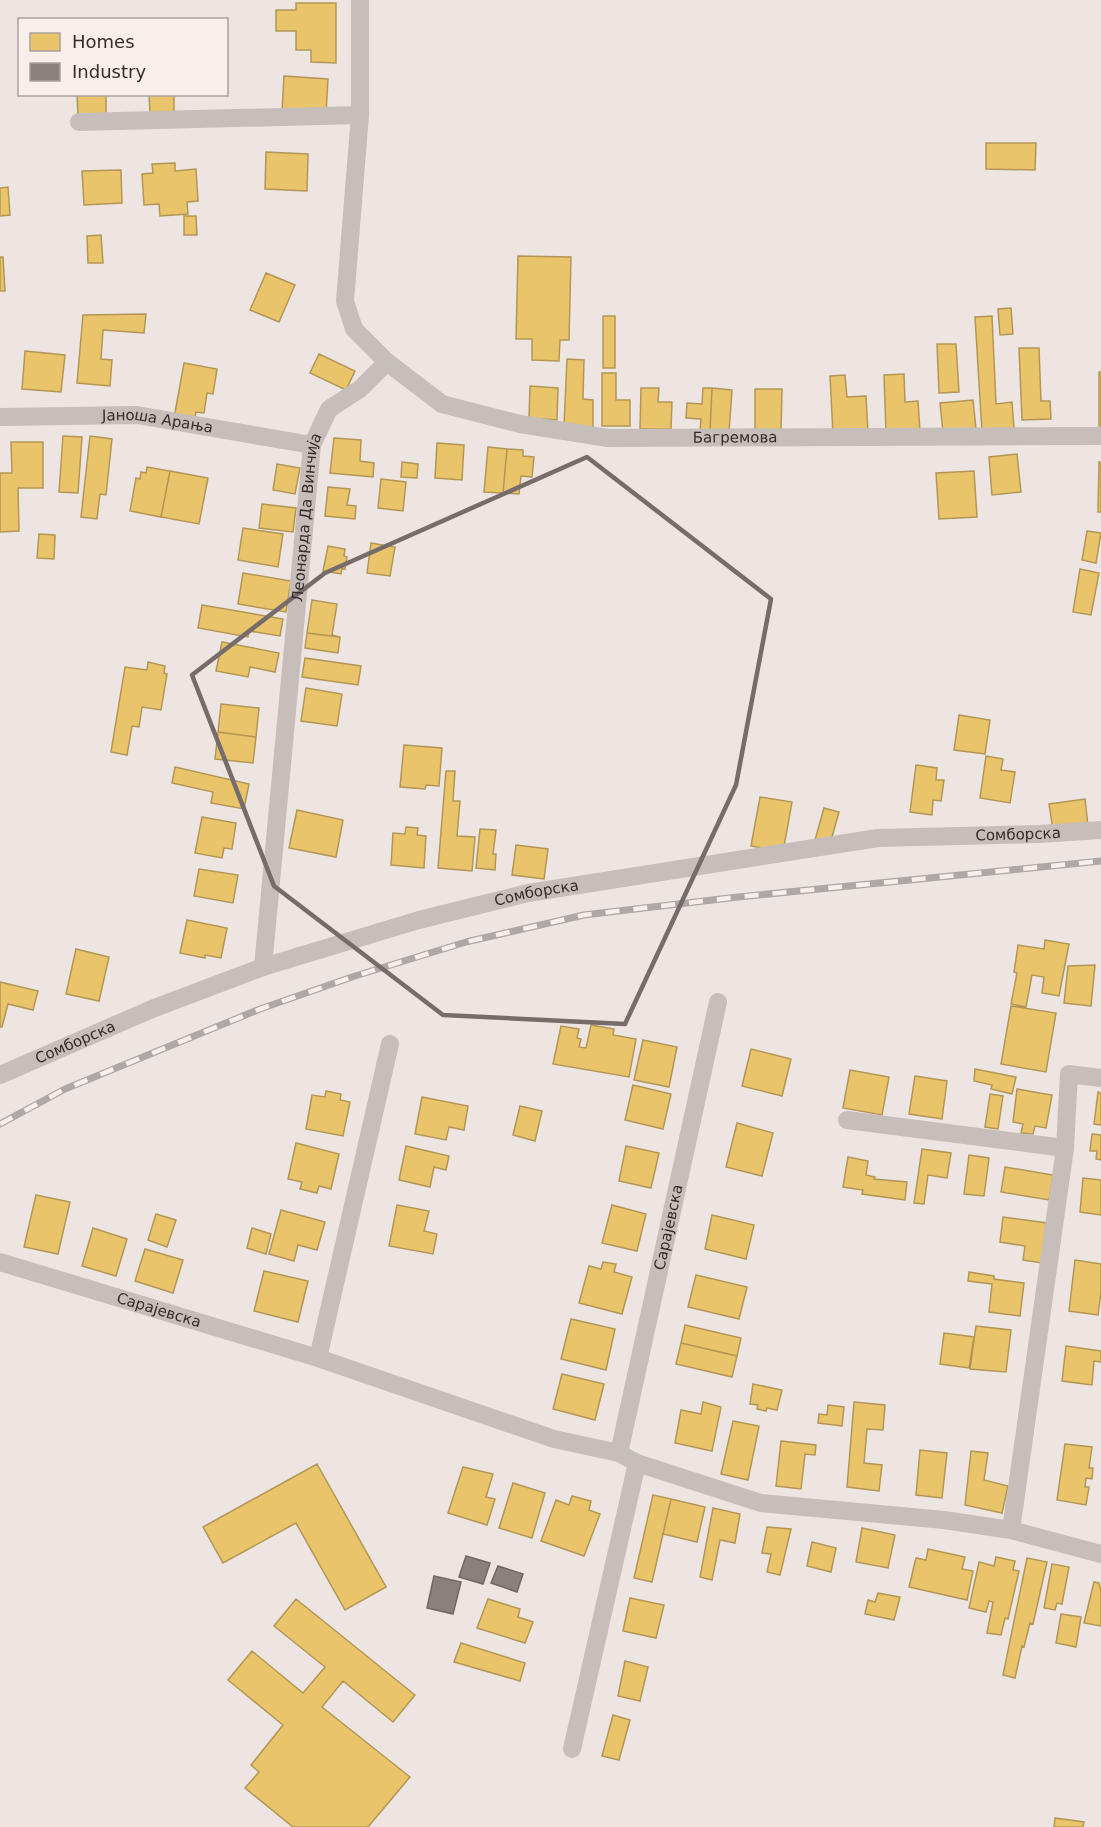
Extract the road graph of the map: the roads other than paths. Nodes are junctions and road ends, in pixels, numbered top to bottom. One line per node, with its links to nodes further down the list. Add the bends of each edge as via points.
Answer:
1 (360, 0): 2 (street)
2 (360, 115): 3 (street); 4 (street, via 345,301 354,329)
3 (79, 122)
4 (387, 362): 6 (street, Багремова, via 442,404 520,424 608,438); 7 (street, Леонарда Да Винчија, via 360,389 329,409)
5 (0, 417): 7 (street, Јаноша Арања, via 137,415)
6 (1101, 436)
7 (312, 445): 9 (street, Леонарда Да Винчија)
8 (1101, 830): 9 (street, Сомборска, via 878,838 528,893 419,920)
9 (263, 967): 12 (street, Сомборска, via 152,1009)
10 (718, 1002): 18 (street, Сарајевска)
11 (390, 1044): 17 (street)
12 (0, 1075)
13 (1101, 1078): 15 (street, via 1069,1074)
14 (848, 1120): 15 (street)
15 (1065, 1148): 20 (street)
16 (0, 1262): 17 (street, Сарајевска)
17 (318, 1358): 18 (street, Сарајевска, via 554,1439)
18 (619, 1453): 19 (street, Сарајевска)
19 (637, 1463): 20 (street, Сарајевска, via 761,1503); 22 (street)
20 (1011, 1530): 21 (street, Сарајевска)
21 (1101, 1554)
22 (572, 1749)

